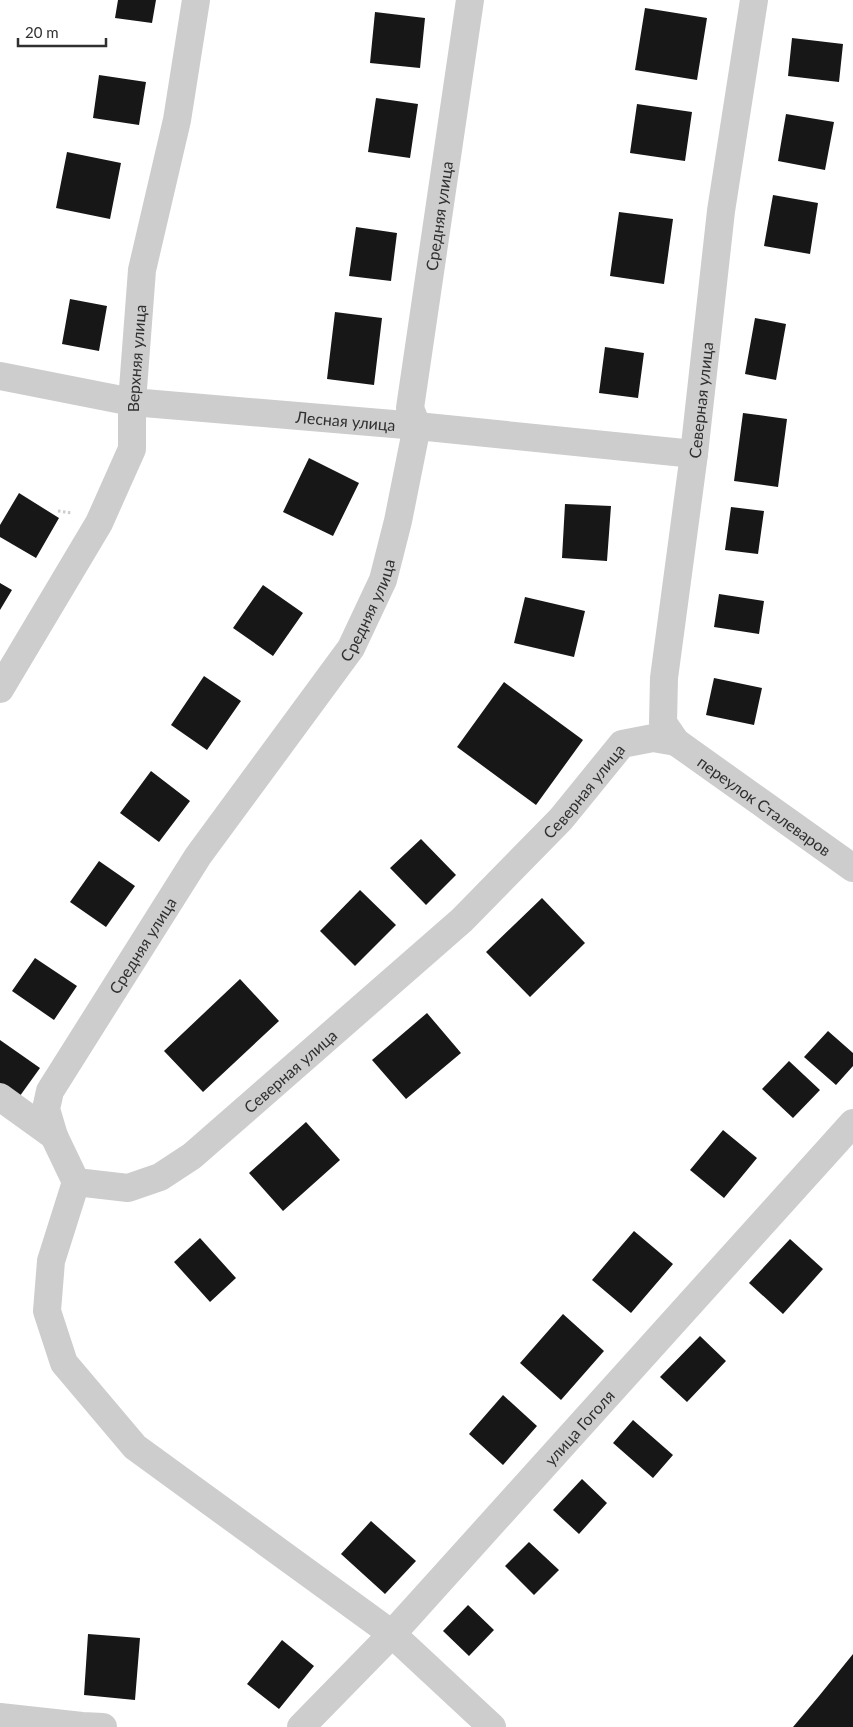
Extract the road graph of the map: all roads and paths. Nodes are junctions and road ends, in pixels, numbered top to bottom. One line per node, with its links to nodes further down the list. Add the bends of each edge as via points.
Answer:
1 (196, 0): 5 (street, Верхняя улица, via 176,120 142,270)
2 (470, 0): 6 (street, Средняя улица, via 410,408)
3 (754, 0): 7 (street, Северная улица, via 721,211)
4 (0, 376): 5 (street, Лесная улица)
5 (132, 402): 6 (street, Лесная улица); 10 (street, Верхняя улица, via 132,449 99,523)
6 (417, 426): 7 (street, Лесная улица); 15 (street, Средняя улица, via 384,580 351,648 198,856 50,1091 46,1109)
7 (694, 454): 11 (street, Северная улица, via 664,678 662,723)
8 (58, 511): 9 (path)
9 (76, 513)
10 (0, 689)
11 (676, 742): 12 (street, переулок Сталеваров); 16 (street, Северная улица, via 653,738 622,744 561,819 462,920 192,1156 160,1177 128,1188)
12 (853, 868)
13 (0, 1097): 15 (street)
14 (853, 1123): 17 (street, улица Гоголя)
15 (54, 1136): 16 (street)
16 (76, 1182): 17 (street, via 51,1261 47,1311 64,1363 135,1447)
17 (392, 1634): 21 (street, улица Гоголя); 22 (street)
18 (0, 1717): 19 (street)
19 (82, 1727): 20 (street)
20 (103, 1727)
21 (301, 1727)
22 (492, 1727)

